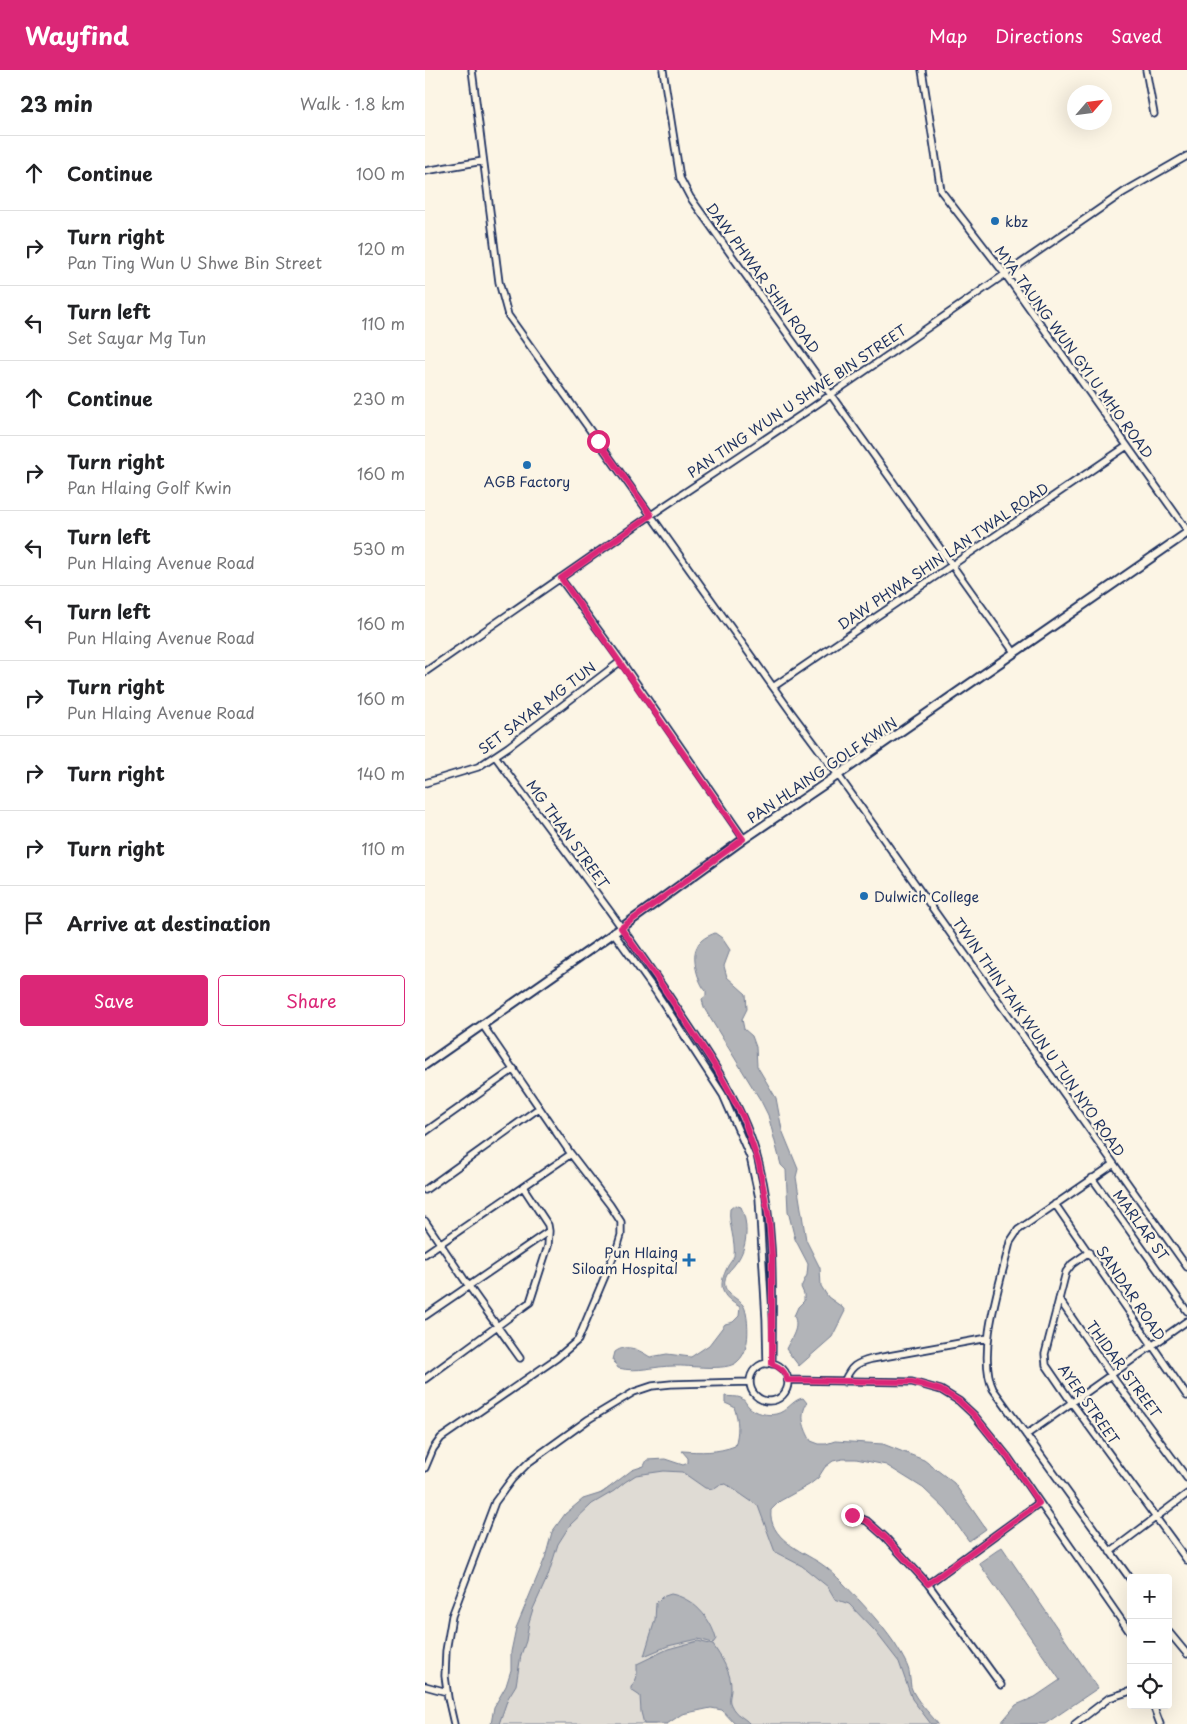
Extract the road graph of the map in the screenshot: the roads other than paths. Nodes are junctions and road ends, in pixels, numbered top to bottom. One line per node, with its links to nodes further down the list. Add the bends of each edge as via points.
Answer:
1 (472, 70): 7 (street, TWIN THIN TAIK WUN U TUN NYO ROAD)
2 (663, 70): 10 (street, DAW PHWAR SHIN ROAD, via 680,178 690,197)
3 (922, 70): 9 (street, MYA TAUNG WUN GYI U MHO ROAD, via 941,191)
4 (1146, 70): 5 (street)
5 (1154, 114)
6 (1187, 156): 9 (street, PAN TING WUN U SHWE BIN STREET, via 1124,192)
7 (483, 161): 8 (street); 12 (street, TWIN THIN TAIK WUN U TUN NYO ROAD, via 499,282 508,315)
8 (425, 171)
9 (1005, 274): 10 (street, PAN TING WUN U SHWE BIN STREET); 11 (street, MYA TAUNG WUN GYI U MHO ROAD)
10 (831, 394): 12 (street, PAN TING WUN U SHWE BIN STREET); 14 (street, DAW PHWAR SHIN ROAD)
11 (1127, 446): 13 (street, MYA TAUNG WUN GYI U MHO ROAD); 14 (street, DAW PHWA SHIN LAN TWAL ROAD)
12 (651, 515): 15 (street, PAN TING WUN U SHWE BIN STREET); 19 (street, TWIN THIN TAIK WUN U TUN NYO ROAD)
13 (1187, 532): 16 (street, PAN HLAING GOLF KWIN)
14 (951, 565): 16 (street, DAW PHWAR SHIN ROAD); 19 (street, DAW PHWA SHIN LAN TWAL ROAD)
15 (561, 578): 17 (street); 18 (street, PAN TING WUN U SHWE BIN STREET)
16 (1014, 652): 21 (street, PAN HLAING GOLF KWIN)
17 (621, 661): 20 (street, SET SAYAR MG TUN); 23 (street)
18 (425, 672)
19 (773, 687): 21 (street, TWIN THIN TAIK WUN U TUN NYO ROAD)
20 (495, 756): 22 (street, SET SAYAR MG TUN, via 478,767); 24 (street, MG THAN STREET)
21 (838, 775): 23 (street, PAN HLAING GOLF KWIN); 32 (street, TWIN THIN TAIK WUN U TUN NYO ROAD)
22 (425, 783)
23 (743, 839): 24 (street, PAN HLAING GOLF KWIN)
24 (621, 928): 25 (street, PAN HLAING GOLF KWIN); 52 (street, MG THAN STREET, via 717,1069 743,1117 759,1164 769,1219 772,1258)
25 (613, 932): 26 (street, PAN HLAING GOLF KWIN); 52 (street, via 657,992 723,1095 750,1157 759,1198)
26 (482, 1024): 27 (street, PAN HLAING GOLF KWIN); 28 (street)
27 (425, 1065)
28 (514, 1069): 29 (street); 30 (street)
29 (539, 1108): 31 (street); 35 (street)
30 (425, 1132)
31 (571, 1154): 34 (street); 61 (street, via 621,1222 618,1245 578,1340 441,1438)
32 (1114, 1164): 33 (street); 42 (street, TWIN THIN TAIK WUN U TUN NYO ROAD)
33 (1092, 1178): 36 (street); 45 (street, MARLAR ST)
34 (523, 1187): 38 (street); 39 (street)
35 (425, 1190)
36 (1055, 1204): 40 (street, SANDAR ROAD); 49 (street, via 1018,1230 1011,1242)
37 (425, 1221): 39 (street)
38 (549, 1231): 43 (street); 48 (street, via 530,1302)
39 (440, 1243): 41 (street); 43 (street)
40 (1089, 1252): 44 (street, AYER STREET, via 1066,1272); 50 (street, SANDAR ROAD)
41 (425, 1254)
42 (1187, 1267)
43 (468, 1286): 46 (street); 48 (street)
44 (1059, 1299): 53 (street, THIDAR STREET); 59 (street, AYER STREET, via 1045,1354 1047,1365)
45 (1187, 1312)
46 (425, 1316)
47 (1187, 1321): 50 (street)
48 (497, 1326): 51 (street); 54 (street)
49 (988, 1338): 57 (street, via 872,1358 858,1363); 60 (street, via 989,1379)
50 (1152, 1346): 53 (street); 58 (street, SANDAR ROAD)
51 (520, 1358)
52 (770, 1364): 55 (street, via 782,1369); 56 (street, via 755,1369)
53 (1111, 1375): 59 (street); 62 (street, THIDAR STREET)
54 (425, 1379)
55 (787, 1380): 56 (street, via 781,1397 771,1401 756,1396); 57 (street)
56 (750, 1382): 76 (street, via 671,1384 634,1392 589,1419 529,1462 512,1479 495,1502 452,1616 446,1651)
57 (844, 1382): 64 (street, via 912,1382 941,1390 959,1401 985,1427)
58 (1187, 1396)
59 (1071, 1403): 60 (street); 66 (street, AYER STREET)
60 (1026, 1435): 67 (street)
61 (425, 1468)
62 (1187, 1478)
63 (1187, 1494): 66 (street)
64 (1039, 1503): 70 (street); 71 (street)
65 (852, 1515): 70 (street, via 867,1521 885,1537)
66 (1155, 1518): 67 (street); 68 (street, AYER STREET)
67 (1110, 1552): 69 (street)
68 (1187, 1560)
69 (1127, 1575)
70 (928, 1584): 74 (street)
71 (1127, 1628)
72 (1172, 1636): 73 (street)
73 (1187, 1654)
74 (1001, 1685)
75 (425, 1686): 76 (street)
76 (447, 1692): 79 (street)
77 (1127, 1692): 80 (street, via 1109,1698)
78 (1154, 1709): 81 (street)
79 (454, 1724)
80 (1075, 1724)
81 (1160, 1724)

